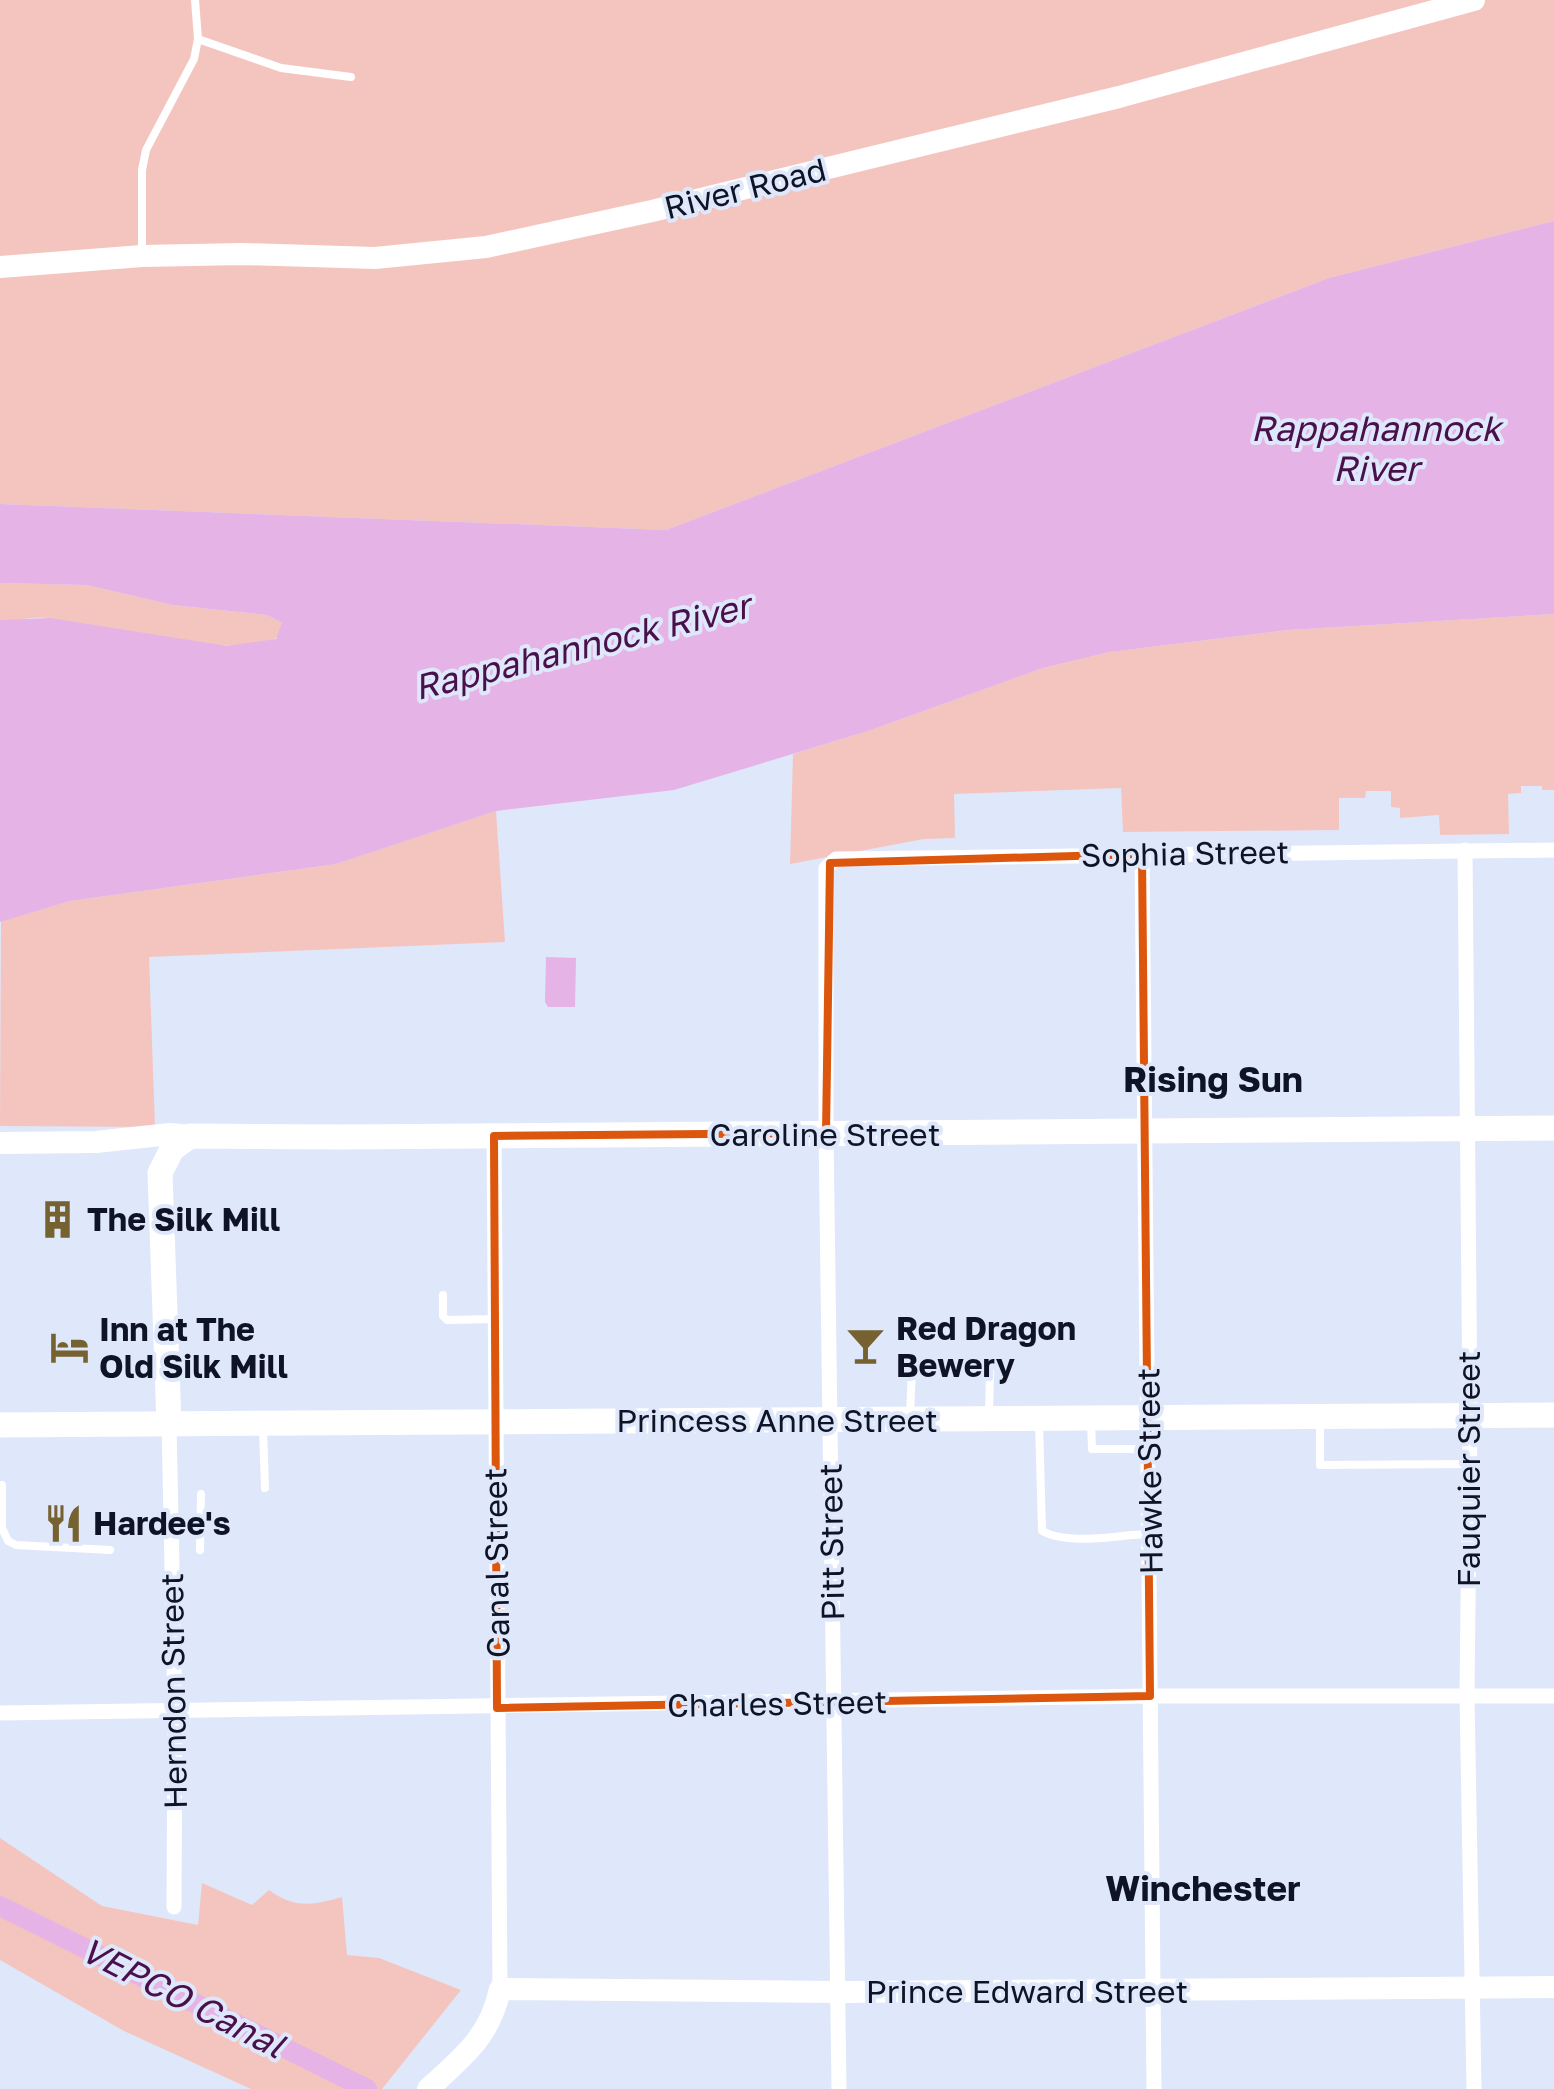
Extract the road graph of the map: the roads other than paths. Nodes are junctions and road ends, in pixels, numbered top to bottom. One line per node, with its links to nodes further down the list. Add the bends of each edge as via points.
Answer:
1 (195, 0): 3 (lane)
2 (1474, 0): 5 (street, River Road, via 1136,92 486,248 374,258)
3 (198, 39): 4 (lane, via 281,68); 5 (lane, via 188,75 146,150)
4 (351, 77)
5 (142, 256): 6 (street, River Road)
6 (0, 267)
7 (1465, 850): 8 (street, Sophia Street); 9 (street, Sophia Street); 11 (street, Fauquier Street)
8 (1554, 850)
9 (1142, 854): 10 (street, Sophia Street, via 836,859); 13 (street, Hawke Street)
10 (825, 875): 14 (street, Pitt Street)
11 (1467, 1128): 12 (main road, Caroline Street); 13 (main road, Caroline Street); 25 (street, Fauquier Street)
12 (1554, 1128)
13 (1145, 1131): 14 (main road, Caroline Street); 29 (street, Hawke Street)
14 (826, 1134): 16 (main road, Caroline Street); 30 (street, Pitt Street)
15 (190, 1136): 16 (main road, Caroline Street); 18 (street, Caroline Street); 19 (main road, via 172,1149)
16 (494, 1136): 21 (street, Canal Street)
17 (0, 1142): 18 (street, Caroline Street)
18 (96, 1142): 19 (street, Caroline Street, via 150,1152)
19 (160, 1173): 22 (main road, Herndon Street)
20 (444, 1295): 21 (lane, via 448,1320)
21 (494, 1319): 32 (street, Canal Street)
22 (166, 1355): 34 (main road, Herndon Street, via 153,1408); 35 (main road, Herndon Street)
23 (1320, 1415): 25 (main road, Princess Anne Street); 29 (main road, Princess Anne Street); 38 (lane, via 1320,1465)
24 (1554, 1415): 25 (main road, Princess Anne Street)
25 (1470, 1416): 38 (street, Fauquier Street)
26 (988, 1418): 27 (main road, Princess Anne Street); 31 (main road, Princess Anne Street); 31 (lane, via 990,1372 912,1368)
27 (1039, 1418): 28 (main road, Princess Anne Street); 42 (lane, via 1042,1531 1075,1537)
28 (1091, 1418): 29 (main road, Princess Anne Street); 37 (lane, via 1092,1449)
29 (1148, 1418): 37 (street, Hawke Street)
30 (830, 1419): 31 (main road, Princess Anne Street); 32 (main road, Princess Anne Street); 48 (street, Pitt Street)
31 (910, 1419)
32 (494, 1422): 33 (main road, Princess Anne Street); 49 (street, Canal Street)
33 (262, 1423): 35 (main road, Princess Anne Street); 40 (lane)
34 (123, 1424): 35 (main road, Princess Anne Street); 36 (main road, Princess Anne Street)
35 (169, 1424): 50 (street, Herndon Street)
36 (0, 1425)
37 (1149, 1449): 42 (street, Hawke Street)
38 (1469, 1464): 46 (street, Fauquier Street)
39 (2, 1485): 43 (lane, via 8,1542)
40 (264, 1488)
41 (201, 1494): 44 (lane)
42 (1151, 1534): 45 (street, Hawke Street)
43 (110, 1550)
44 (200, 1550)
45 (1150, 1696): 46 (street, Charles Street); 48 (street, Charles Street); 56 (street, Hawke Street)
46 (1467, 1696): 47 (street, Charles Street); 54 (street, Fauquier Street)
47 (1554, 1696)
48 (833, 1703): 49 (street, Charles Street); 57 (street, Pitt Street)
49 (497, 1708): 50 (street, Charles Street); 55 (street, Canal Street)
50 (175, 1711): 51 (street, Charles Street); 52 (street, Herndon Street)
51 (0, 1712)
52 (174, 1906)
53 (1554, 1987): 54 (street, Prince Edward Street)
54 (1474, 1988): 56 (street, Prince Edward Street); 61 (street, Fauquier Street)
55 (500, 1990): 57 (street, Prince Edward Street); 58 (street, via 486,2032)
56 (1154, 1990): 57 (street, Prince Edward Street); 60 (street, Hawke Street)
57 (838, 1992): 59 (street, Pitt Street)
58 (428, 2089)
59 (839, 2089)
60 (1154, 2089)
61 (1474, 2089)

